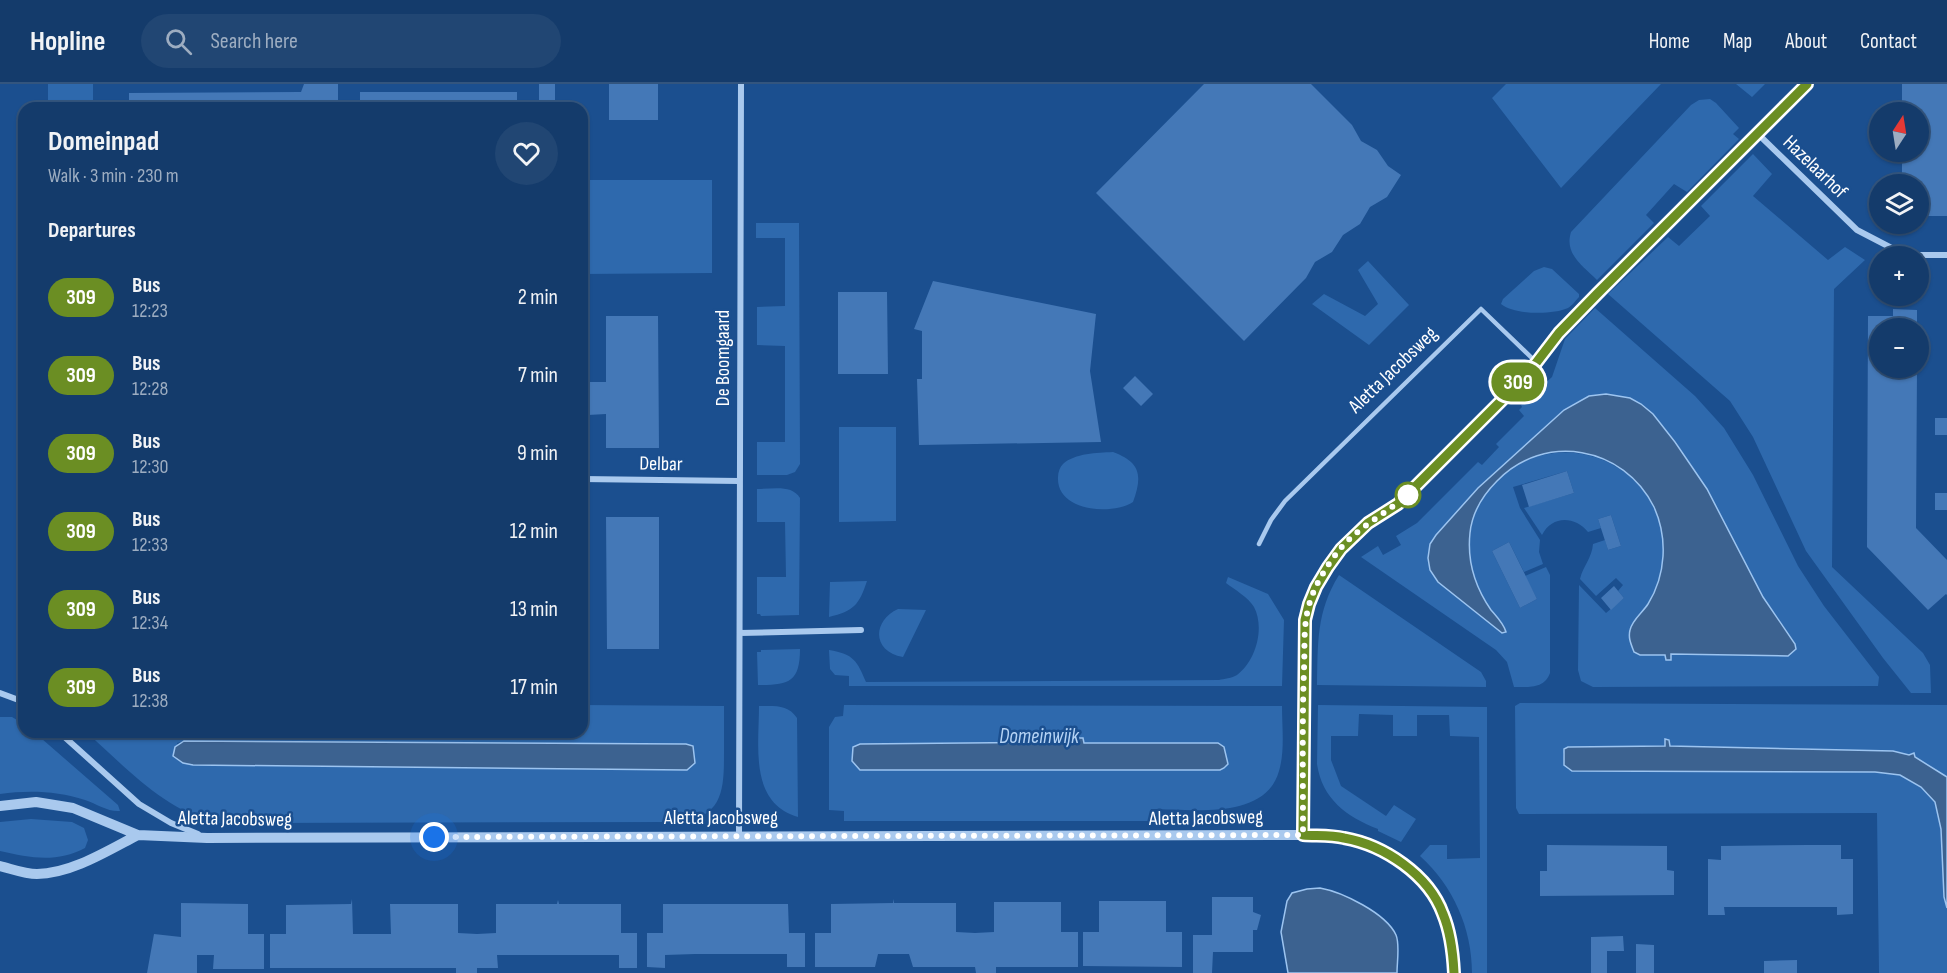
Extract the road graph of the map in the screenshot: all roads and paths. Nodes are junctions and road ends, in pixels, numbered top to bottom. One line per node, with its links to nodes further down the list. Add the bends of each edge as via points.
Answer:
1 (741, 84): 8 (street, De Boomgaard)
2 (1807, 84): 3 (street, Hazelaarhof)
3 (1758, 134): 4 (street, Hazelaarhof, via 1857,230 1905,255); 5 (lane)
4 (1947, 255)
5 (1597, 294): 6 (street)
6 (1536, 363): 9 (lane, Aletta Jacobsweg, via 1481,309 1285,501); 17 (street, via 1398,504 1368,523 1341,549 1316,587 1305,620)
7 (588, 479): 8 (street, Delbar)
8 (739, 481): 11 (street, De Boomgaard)
9 (1259, 544)
10 (861, 630): 11 (street)
11 (740, 633): 18 (street, De Boomgaard)
12 (0, 693): 13 (street)
13 (18, 700)
14 (66, 738): 19 (street, via 139,804)
15 (0, 806): 16 (street, Aletta Jacobsweg, via 36,802 73,808)
16 (138, 835): 19 (street, Aletta Jacobsweg); 20 (street, via 55,873 35,874)
17 (1303, 835): 18 (street, Aletta Jacobsweg); 21 (street, Aletta Jacobsweg, via 1344,838 1399,860 1427,886 1443,913 1453,950)
18 (739, 836): 19 (street, Aletta Jacobsweg)
19 (207, 838)
20 (0, 866)
21 (1454, 973)

